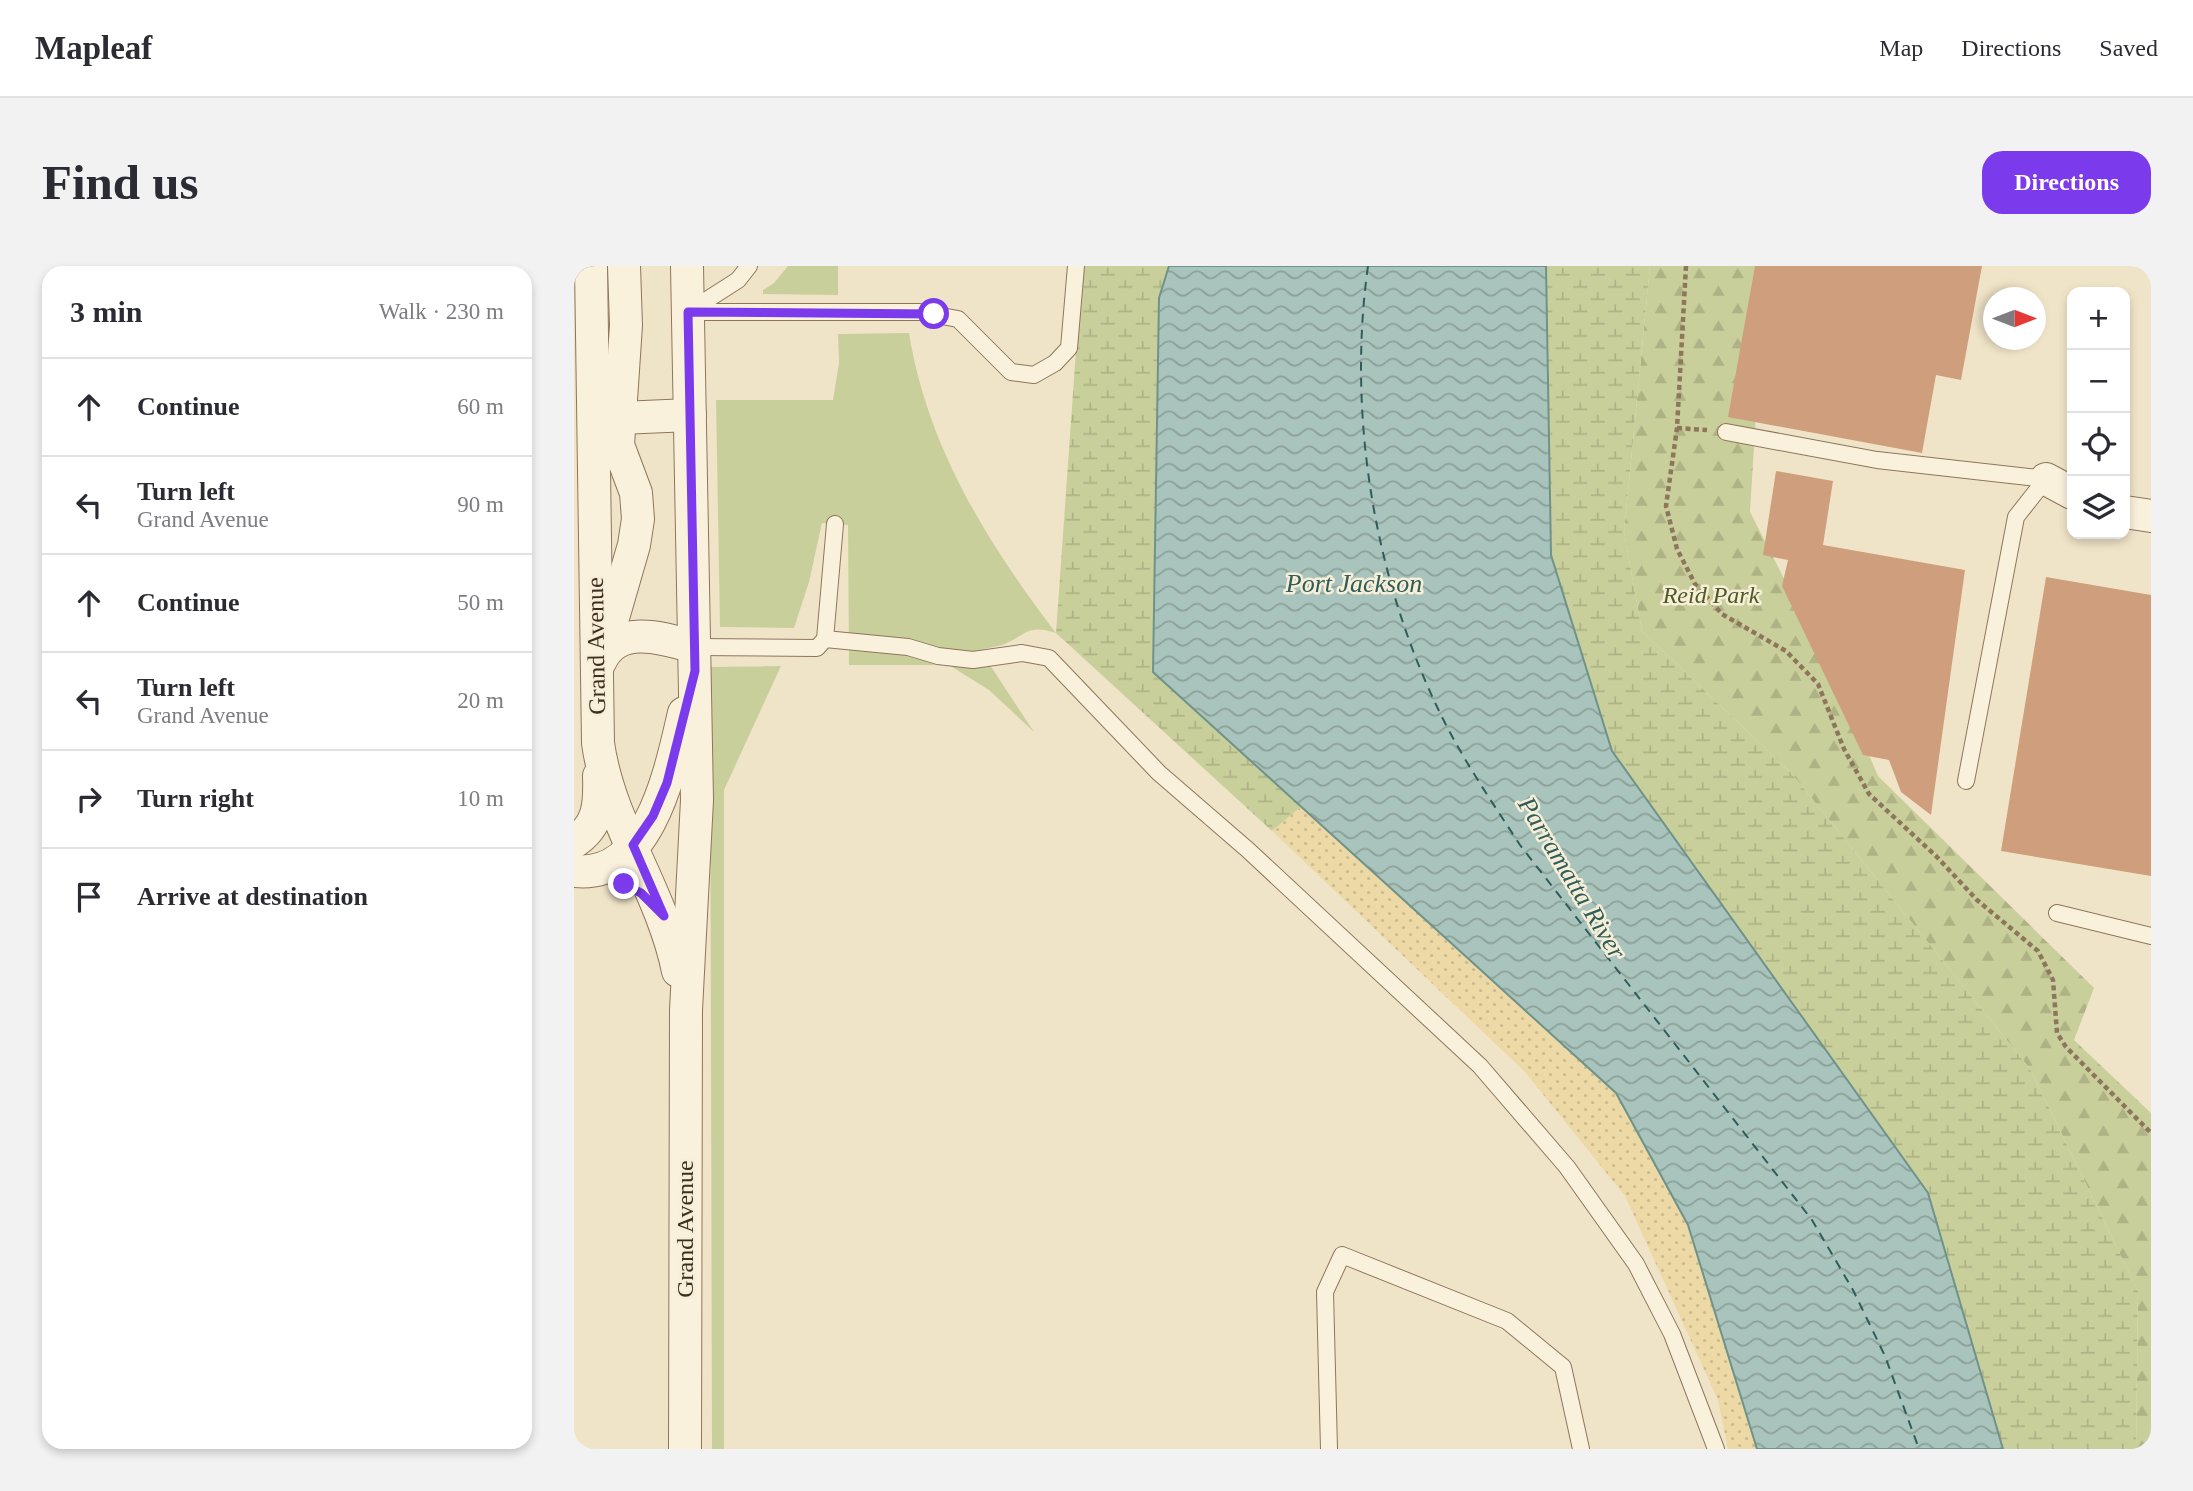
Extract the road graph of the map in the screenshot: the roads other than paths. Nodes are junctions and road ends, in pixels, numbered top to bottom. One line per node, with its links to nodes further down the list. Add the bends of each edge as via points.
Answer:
1 (591, 266): 10 (street, Grand Avenue)
2 (624, 266): 10 (street, via 625,347)
3 (687, 266): 8 (street, Grand Avenue)
4 (733, 266): 7 (lane)
5 (749, 266): 7 (lane)
6 (1076, 266): 8 (lane, via 1069,348 1034,375 1011,372 958,318 920,312)
7 (725, 288): 8 (lane)
8 (688, 312): 9 (street, Grand Avenue)
9 (690, 415): 10 (street); 17 (street, Grand Avenue)
10 (606, 419): 18 (street, Grand Avenue); 18 (street, via 636,493 637,531)
11 (1726, 432): 12 (lane)
12 (2059, 486): 20 (lane, via 2016,517)
13 (2130, 513): 14 (street)
14 (2151, 516)
15 (835, 524): 16 (lane)
16 (825, 639): 17 (lane, via 817,648); 31 (lane, via 896,645 973,660 1021,653 1049,658 1158,773 1248,850 1480,1066 1567,1167 1636,1264 1672,1334)
17 (695, 659): 18 (street, via 653,637 632,637 610,646); 22 (street, via 667,783 653,816); 27 (street, Grand Avenue, via 697,800)
18 (599, 668): 19 (street, Grand Avenue)
19 (598, 743): 21 (street, via 598,814 589,831); 22 (street, Grand Avenue, via 606,779)
20 (1966, 781)
21 (574, 842)
22 (633, 845): 23 (street, via 605,868); 25 (street, Grand Avenue)
23 (574, 871): 25 (street, via 634,889)
24 (2057, 913): 26 (lane)
25 (664, 916): 27 (street, Grand Avenue)
26 (2151, 936)
27 (685, 1010): 28 (street, Grand Avenue)
28 (685, 1449)
29 (1329, 1449): 30 (lane, via 1325,1292 1342,1255 1507,1321 1563,1367)
30 (1581, 1449)
31 (1716, 1449)

